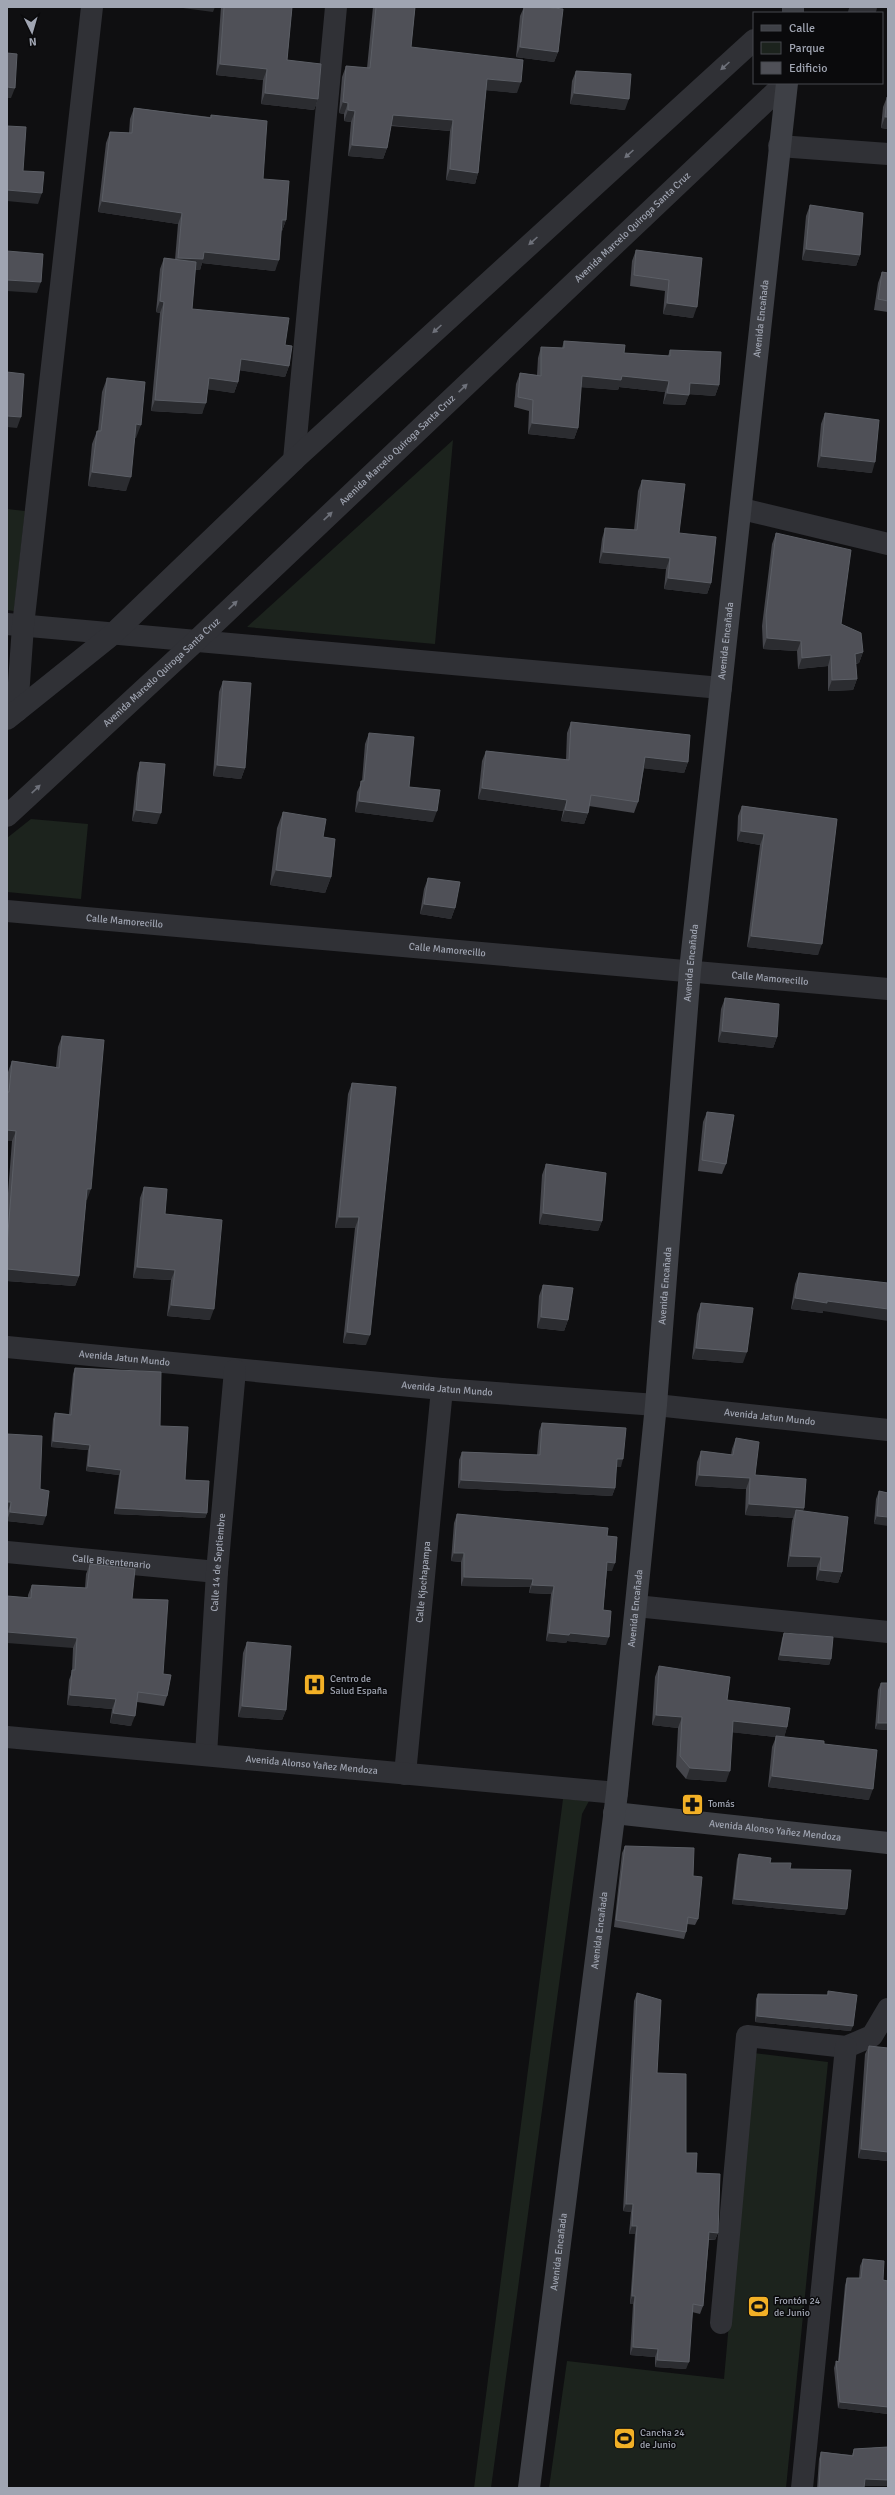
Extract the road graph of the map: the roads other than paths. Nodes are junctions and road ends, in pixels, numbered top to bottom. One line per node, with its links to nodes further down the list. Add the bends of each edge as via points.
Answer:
1 (92, 7): 11 (street)
2 (336, 7): 8 (street)
3 (753, 41): 8 (street, one-way to 8)
4 (785, 84): 13 (street, Avenida Marcelo Quiroga Santa Cruz, one-way to 4)
5 (786, 84): 6 (main road, Avenida Encañada)
6 (779, 146): 7 (street); 9 (main road, Avenida Encañada)
7 (888, 154)
8 (294, 460): 12 (street)
9 (742, 509): 10 (street); 14 (main road, Avenida Encañada)
10 (888, 544)
11 (15, 625): 12 (street); 15 (street)
12 (113, 634): 13 (street); 15 (street)
13 (196, 641): 14 (street); 16 (street, Avenida Marcelo Quiroga Santa Cruz, one-way to 13)
14 (721, 688): 18 (main road, Avenida Encañada)
15 (12, 715)
16 (7, 816)
17 (7, 911): 18 (street, Calle Mamorecillo)
18 (690, 970): 19 (street, Calle Mamorecillo); 23 (main road, Avenida Encañada)
19 (888, 989)
20 (7, 1347): 21 (street, Avenida Jatun Mundo)
21 (235, 1370): 22 (street, Avenida Jatun Mundo); 26 (street, Calle 14 de Septiembre)
22 (442, 1389): 23 (street, Avenida Jatun Mundo); 31 (street, Calle Kjochapampa)
23 (656, 1405): 24 (street, Avenida Jatun Mundo); 27 (main road, Avenida Encañada)
24 (888, 1430)
25 (7, 1552): 26 (street, Calle Bicentenario)
26 (217, 1572): 30 (street, Calle 14 de Septiembre)
27 (636, 1606): 28 (street); 32 (main road, Avenida Encañada)
28 (888, 1632)
29 (7, 1737): 30 (street, Avenida Alonso Yañez Mendoza)
30 (206, 1755): 31 (street, Avenida Alonso Yañez Mendoza)
31 (405, 1774): 32 (street, Avenida Alonso Yañez Mendoza)
32 (616, 1803): 33 (main road, Avenida Alonso Yañez Mendoza); 37 (main road, Avenida Encañada)
33 (888, 1843)
34 (888, 2009): 35 (street, via 872,2036)
35 (846, 2047): 36 (street, via 747,2036); 38 (street)
36 (721, 2323)
37 (528, 2488)
38 (802, 2488)

